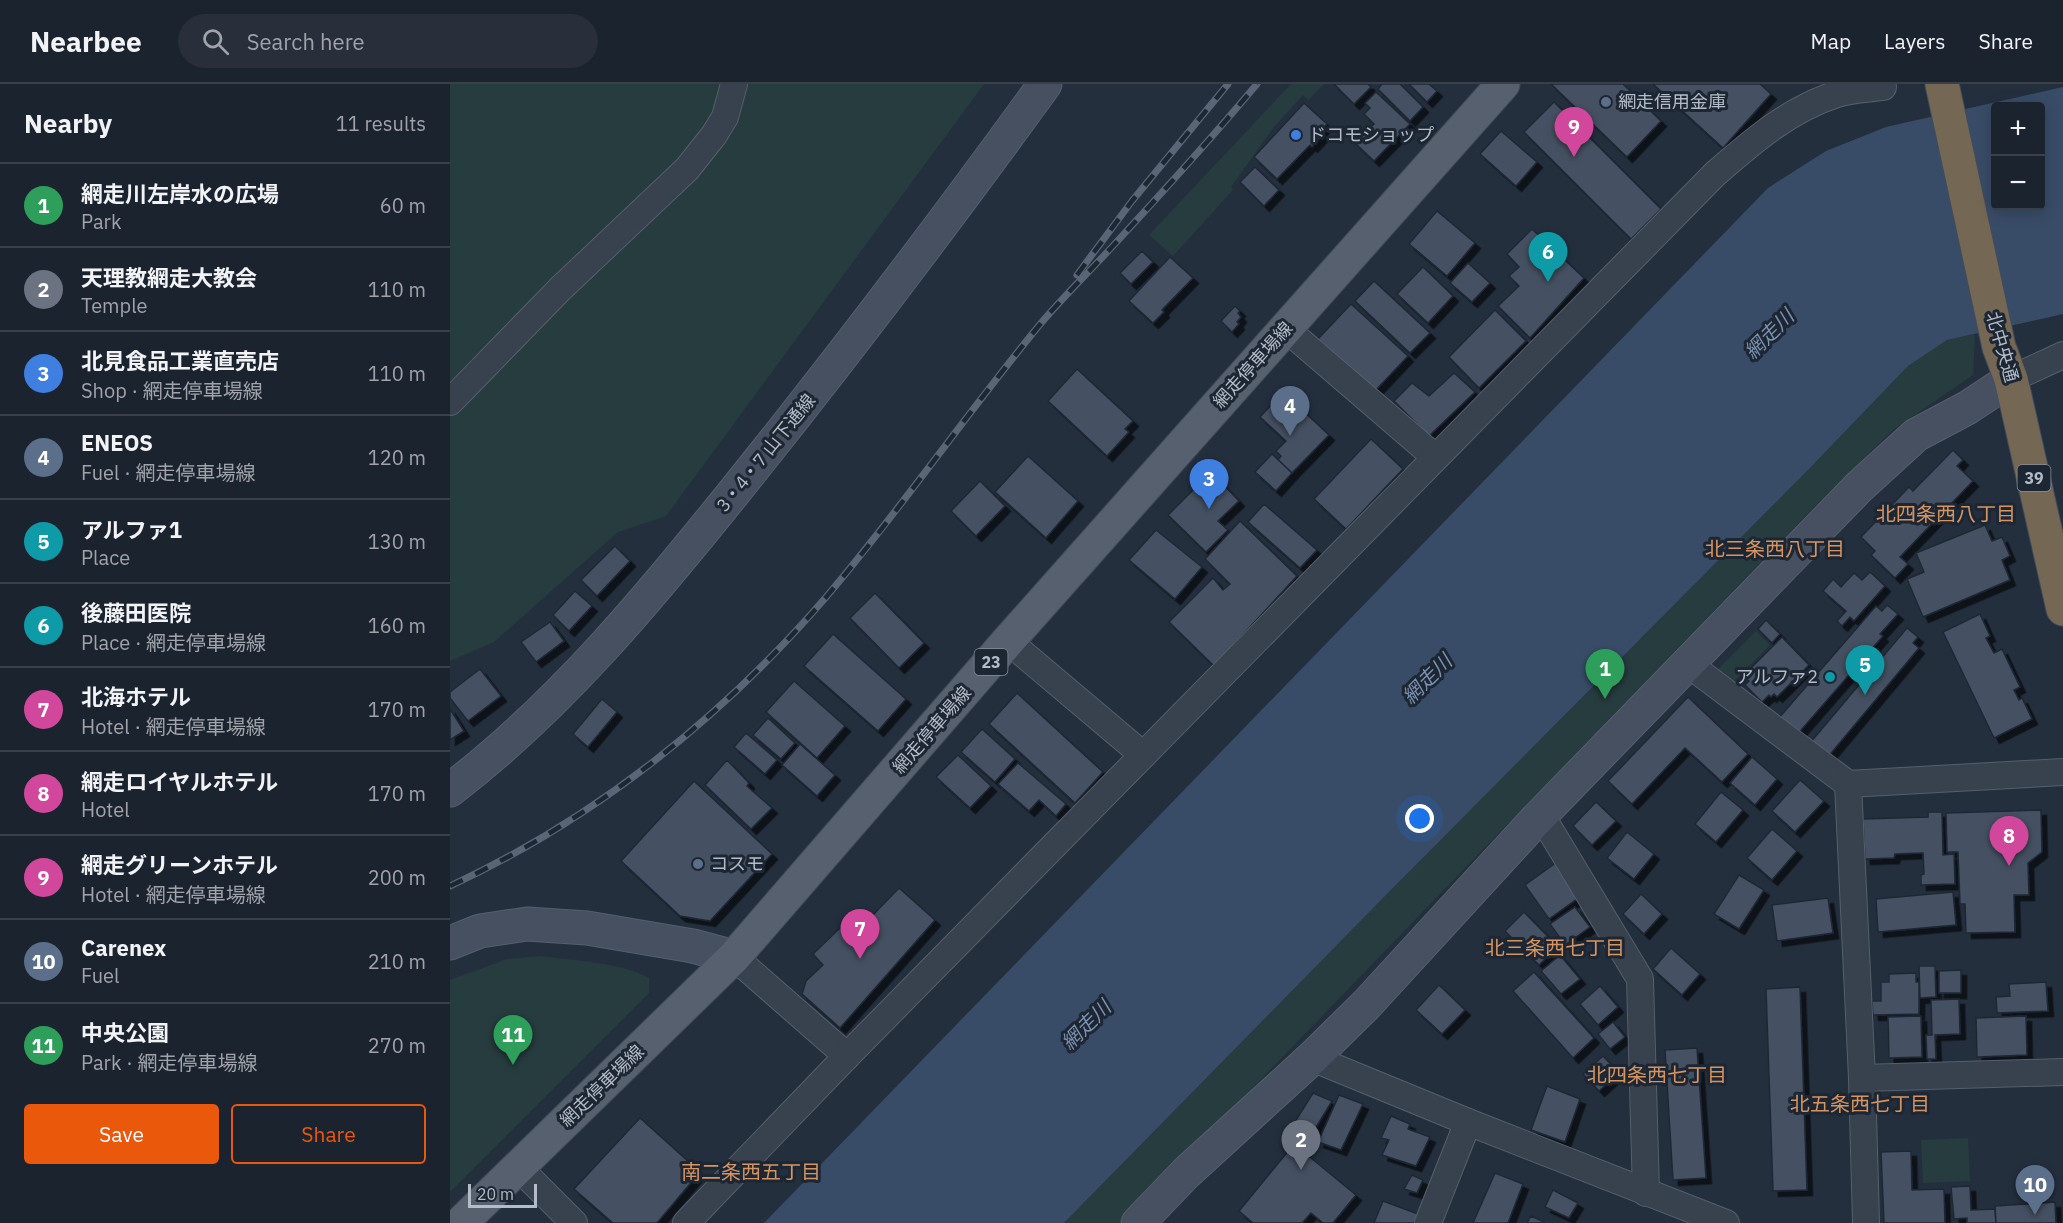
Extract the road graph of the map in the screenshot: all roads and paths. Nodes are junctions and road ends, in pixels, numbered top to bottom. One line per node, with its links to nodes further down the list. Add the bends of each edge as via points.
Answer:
1 (734, 84): 9 (street, via 724,117 687,169 560,289)
2 (1045, 84): 17 (street, 3・4・7 山下通線, via 870,322 701,533 540,713)
3 (1503, 84): 6 (main road, 網走停車場線 / 23)
4 (1942, 84): 8 (highway, 北中央通 / 39, via 1999,347)
5 (1883, 87): 10 (street, via 1839,93 1763,132 1714,174)
6 (1285, 328): 10 (street); 12 (main road, 網走停車場線 / 23)
7 (2063, 355): 8 (street)
8 (2012, 379): 11 (highway, 北中央通 / 39); 13 (street, via 1916,435 1859,487)
9 (450, 402)
10 (1436, 457): 14 (street)
11 (2063, 609)
12 (1008, 641): 14 (street); 20 (main road, 網走停車場線 / 23)
13 (1687, 663): 16 (street); 18 (street)
14 (1143, 755): 21 (street)
15 (2063, 772): 16 (street)
16 (1848, 784): 24 (street)
17 (450, 790)
18 (1541, 815): 22 (street, via 1420,949); 27 (street, via 1640,979)
19 (450, 943): 20 (street, via 480,931 527,924 598,930)
20 (735, 957): 21 (street); 26 (main road, 網走停車場線 / 23)
21 (847, 1056): 30 (street)
22 (1312, 1058): 25 (street); 31 (street, via 1186,1173)
23 (2063, 1072): 24 (street)
24 (1862, 1078): 34 (street)
25 (1468, 1122): 27 (street); 32 (street)
26 (519, 1168): 28 (main road, 網走停車場線 / 23); 29 (street)
27 (1646, 1192): 33 (street)
28 (461, 1223)
29 (574, 1223)
30 (686, 1223)
31 (1138, 1223)
32 (1428, 1223)
33 (1726, 1223)
34 (1866, 1223)

